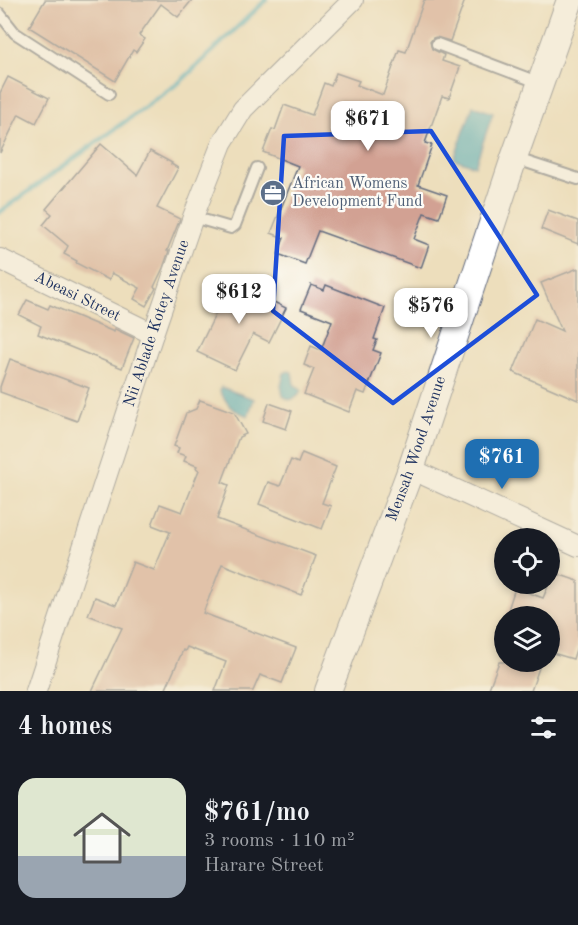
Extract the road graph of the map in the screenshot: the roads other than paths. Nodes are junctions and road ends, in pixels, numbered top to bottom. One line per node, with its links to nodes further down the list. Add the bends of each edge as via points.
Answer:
1 (353, 0): 10 (street, Nii Ablade Kotey Avenue, via 243,109 222,143)
2 (570, 0): 5 (street, Mensah Wood Avenue)
3 (0, 14): 6 (lane, via 15,33)
4 (437, 44): 5 (lane)
5 (540, 83): 7 (street, Mensah Wood Avenue)
6 (109, 94)
7 (514, 158): 9 (lane); 13 (street, Mensah Wood Avenue)
8 (257, 168): 10 (lane, via 235,225 231,228)
9 (578, 179)
10 (193, 217): 12 (street, Nii Ablade Kotey Avenue)
11 (0, 259): 12 (street, Abeasi Street)
12 (153, 334): 15 (street, Nii Ablade Kotey Avenue)
13 (411, 469): 14 (street); 16 (street, Mensah Wood Avenue)
14 (578, 546)
15 (36, 691)
16 (328, 691)

